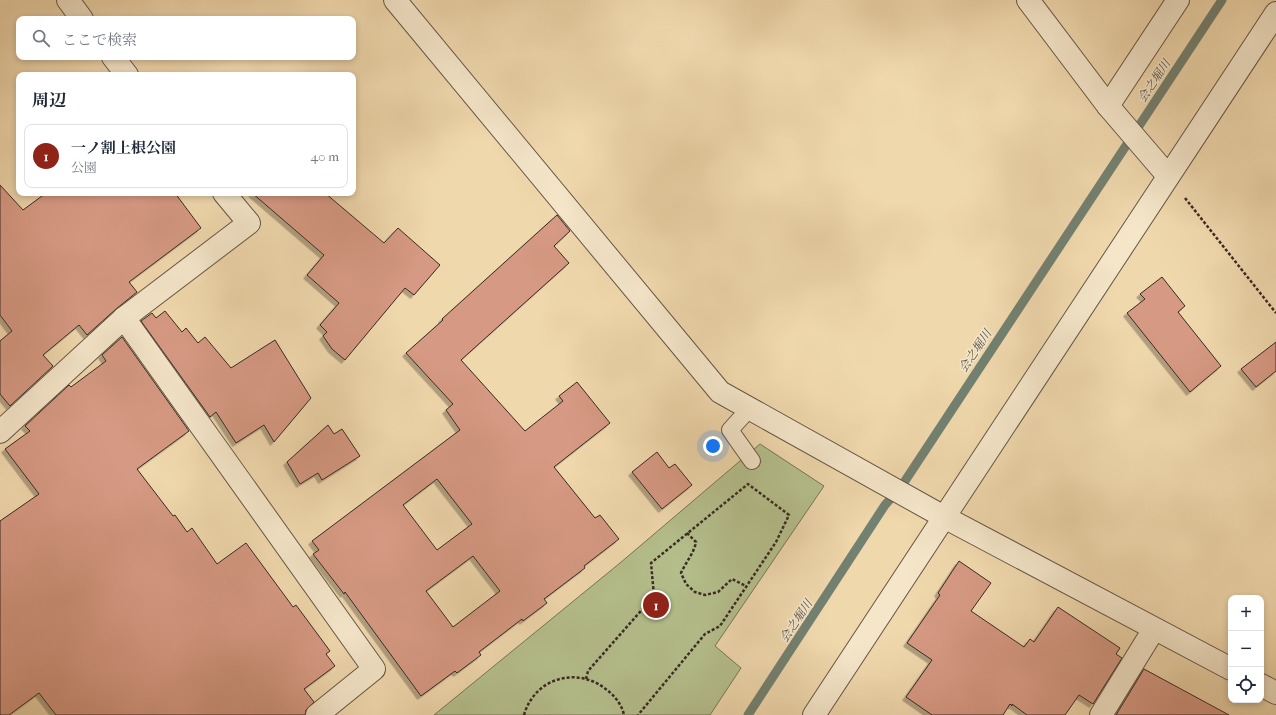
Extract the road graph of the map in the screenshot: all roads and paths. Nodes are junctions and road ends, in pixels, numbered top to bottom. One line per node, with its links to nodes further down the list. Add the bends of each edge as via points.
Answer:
1 (68, 0): 6 (street)
2 (395, 0): 14 (street, via 720,392)
3 (1028, 0): 9 (street)
4 (1178, 0): 9 (street)
5 (1276, 13): 10 (street)
6 (80, 16)
7 (115, 60): 8 (street)
8 (125, 72)
9 (1108, 106): 10 (street)
10 (1168, 176): 12 (path); 17 (street)
11 (226, 196): 13 (street, via 248,223)
12 (1276, 313)
13 (124, 318): 15 (street); 25 (street, via 374,669)
14 (750, 408): 16 (lane, via 730,430); 17 (street)
15 (0, 432)
16 (752, 461)
17 (944, 517): 20 (street); 29 (street)
18 (687, 533): 19 (path, via 696,542 694,551 681,573 686,584 695,592 705,595 718,592 732,579); 19 (path, via 748,484 789,515 776,542); 22 (path, via 651,563 654,596 588,671)
19 (746, 586): 28 (path, via 720,626 705,634)
20 (1154, 629): 21 (street); 30 (street)
21 (1228, 667)
22 (586, 679): 26 (path, via 564,678 548,683 535,694); 27 (path, via 598,683 613,694)
23 (1264, 687): 24 (street)
24 (1276, 693)
25 (317, 715)
26 (524, 715)
27 (624, 715)
28 (638, 715)
29 (814, 715)
30 (1101, 715)

